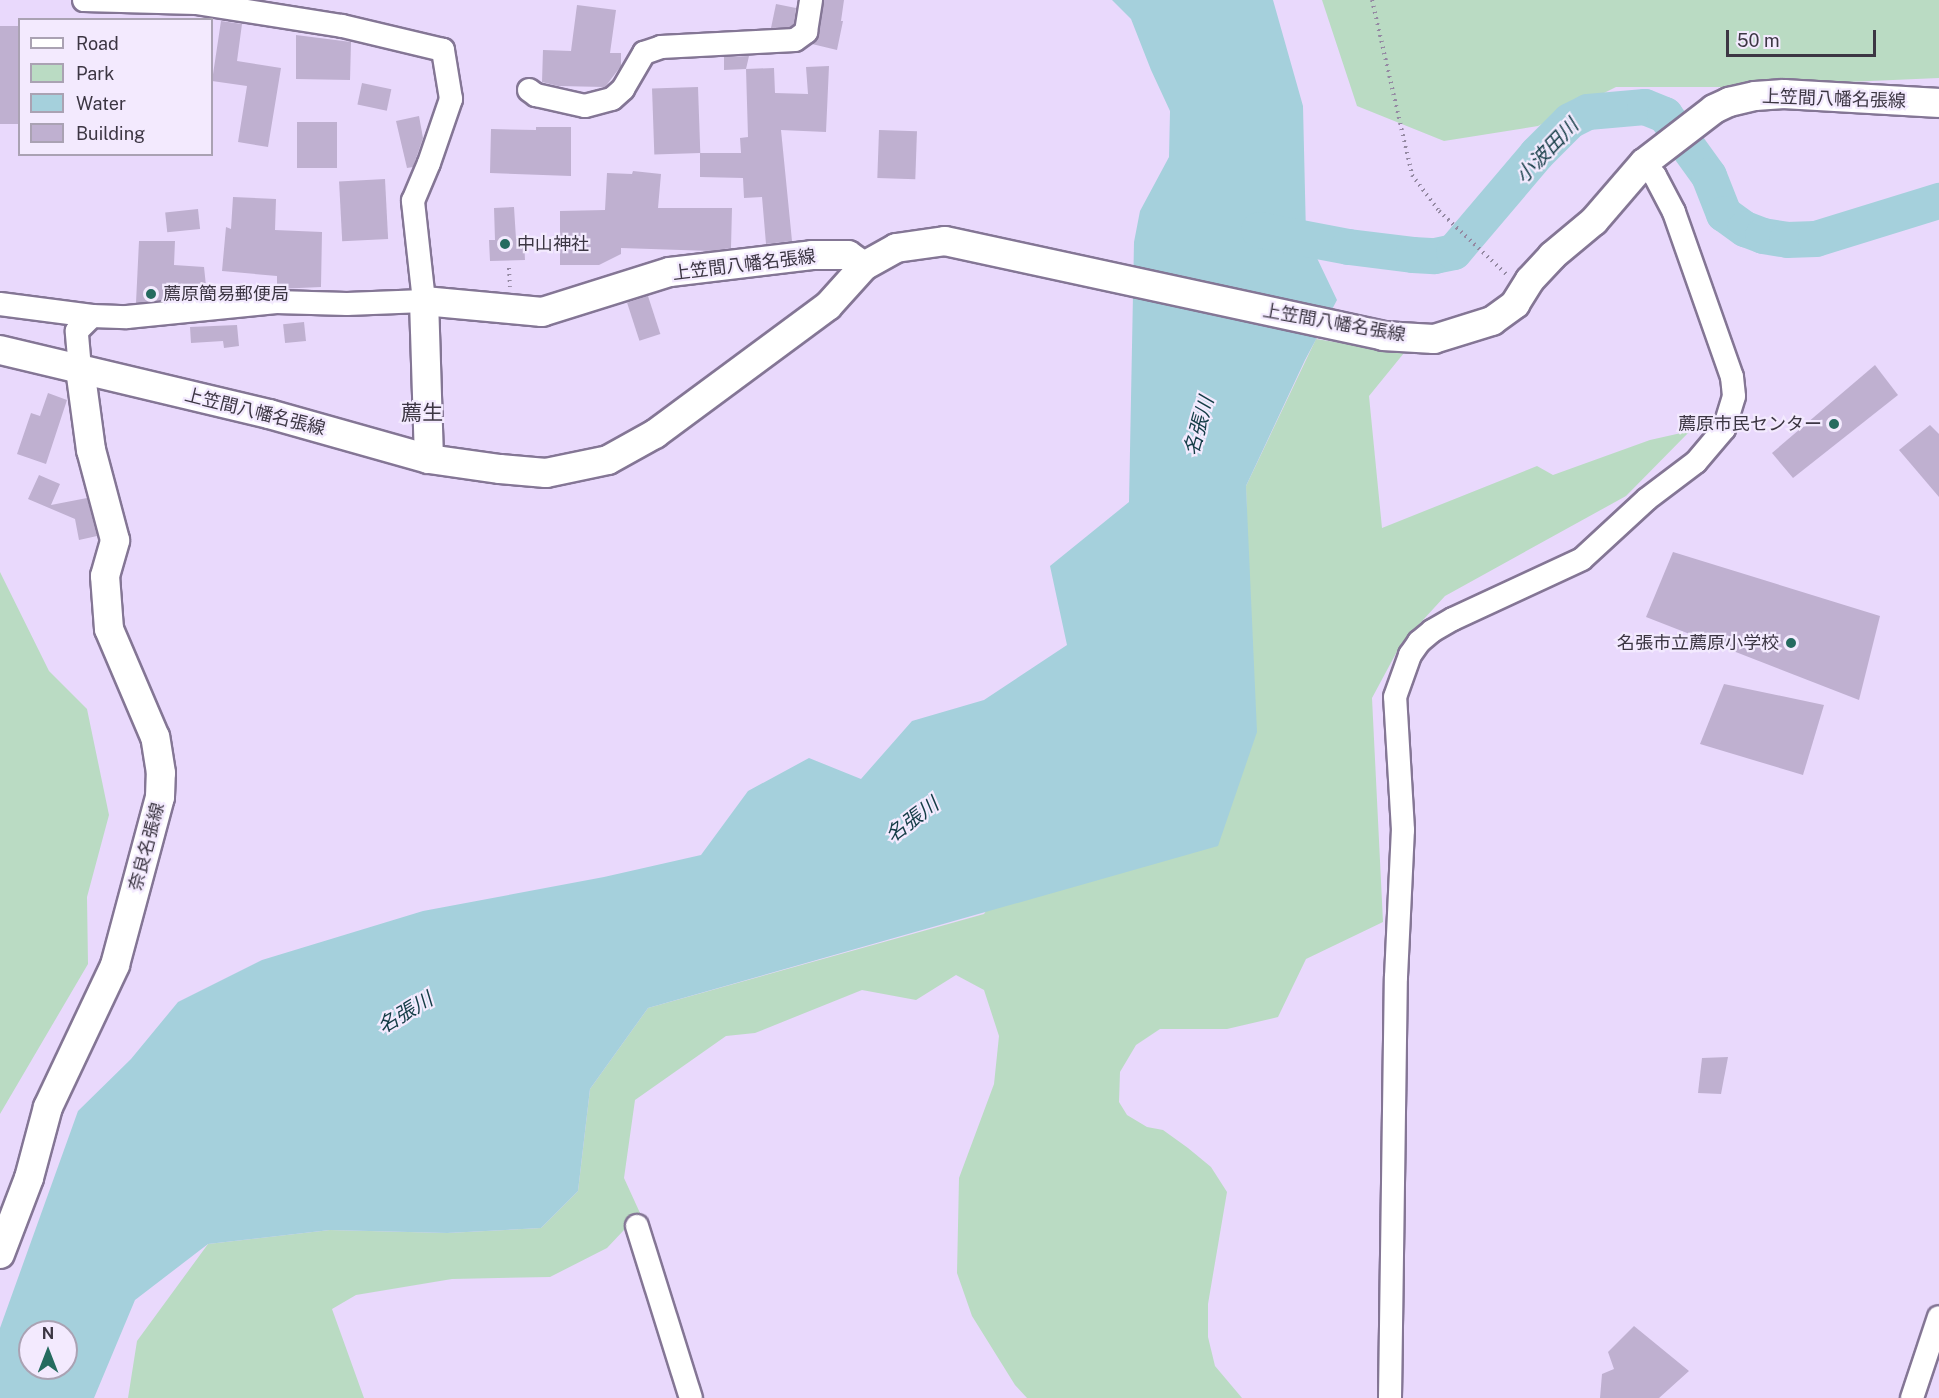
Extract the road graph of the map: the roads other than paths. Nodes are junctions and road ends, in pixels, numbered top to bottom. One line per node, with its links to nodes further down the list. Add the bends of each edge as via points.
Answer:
1 (84, 0): 3 (street)
2 (811, 0): 4 (street, via 806,32 795,40 661,47 644,53 612,99 585,106)
3 (286, 8): 8 (street, via 443,50 451,99 413,201)
4 (529, 90)
5 (1939, 103): 6 (main road, 上笠間八幡名張線, via 1784,94 1729,102 1700,118)
6 (1651, 157): 7 (main road, 上笠間八幡名張線, via 1594,221 1552,256 1515,304 1491,321 1434,339 1383,336 945,241 896,248); 18 (street, via 1732,377 1734,396 1724,429 1696,462 1647,499 1582,559 1432,631 1410,655 1395,697 1402,830)
7 (864, 266): 8 (main road, 上笠間八幡名張線, via 848,255 812,255 670,272 542,312); 13 (main road, 上笠間八幡名張線, via 828,306 655,434 608,460 546,473)
8 (424, 301): 10 (street, via 276,302 127,317); 13 (main road)
9 (0, 304): 10 (street)
10 (92, 316): 12 (street, via 77,331)
11 (0, 350): 12 (main road)
12 (80, 369): 13 (main road, 上笠間八幡名張線, via 269,414); 15 (main road, 奈良名張線, via 91,450 115,540 105,576 109,629 154,737 161,773 160,797 115,964 48,1107 29,1178)
13 (429, 459)
14 (637, 1226): 17 (street)
15 (0, 1254)
16 (1939, 1317): 19 (street)
17 (691, 1398)
18 (1390, 1398)
19 (1912, 1398)

